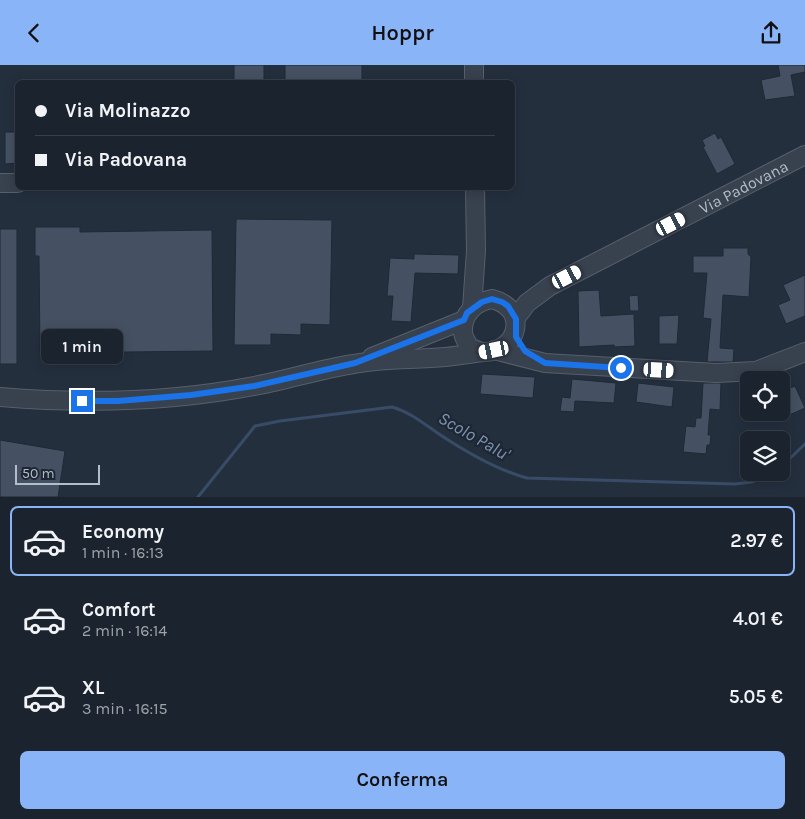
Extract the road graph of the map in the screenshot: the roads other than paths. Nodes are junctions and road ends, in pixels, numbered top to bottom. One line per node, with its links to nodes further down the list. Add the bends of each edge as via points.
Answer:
1 (474, 65): 2 (street)
2 (474, 80)
3 (805, 155): 8 (street, Via Padovana)
4 (0, 183): 5 (street)
5 (15, 183)
6 (475, 190): 7 (street)
7 (476, 251): 9 (street, via 482,279); 10 (street)
8 (550, 286): 9 (street, Via Padovana); 11 (street, Via Padovana, via 527,303)
9 (493, 300): 10 (street, Via Padovana, via 482,302); 11 (street, via 508,306)
10 (468, 314): 12 (street, via 463,334 469,347); 14 (street, Via Padovana)
11 (515, 325): 12 (street, Via Padovana, via 507,344); 15 (street, via 516,337 525,351)
12 (488, 351): 14 (street, Via Padovana); 15 (street)
13 (805, 353): 15 (street, via 756,371 716,373)
14 (355, 363): 16 (street, Via Padovana, via 254,386 191,395 118,401)
15 (545, 363)
16 (0, 397)

